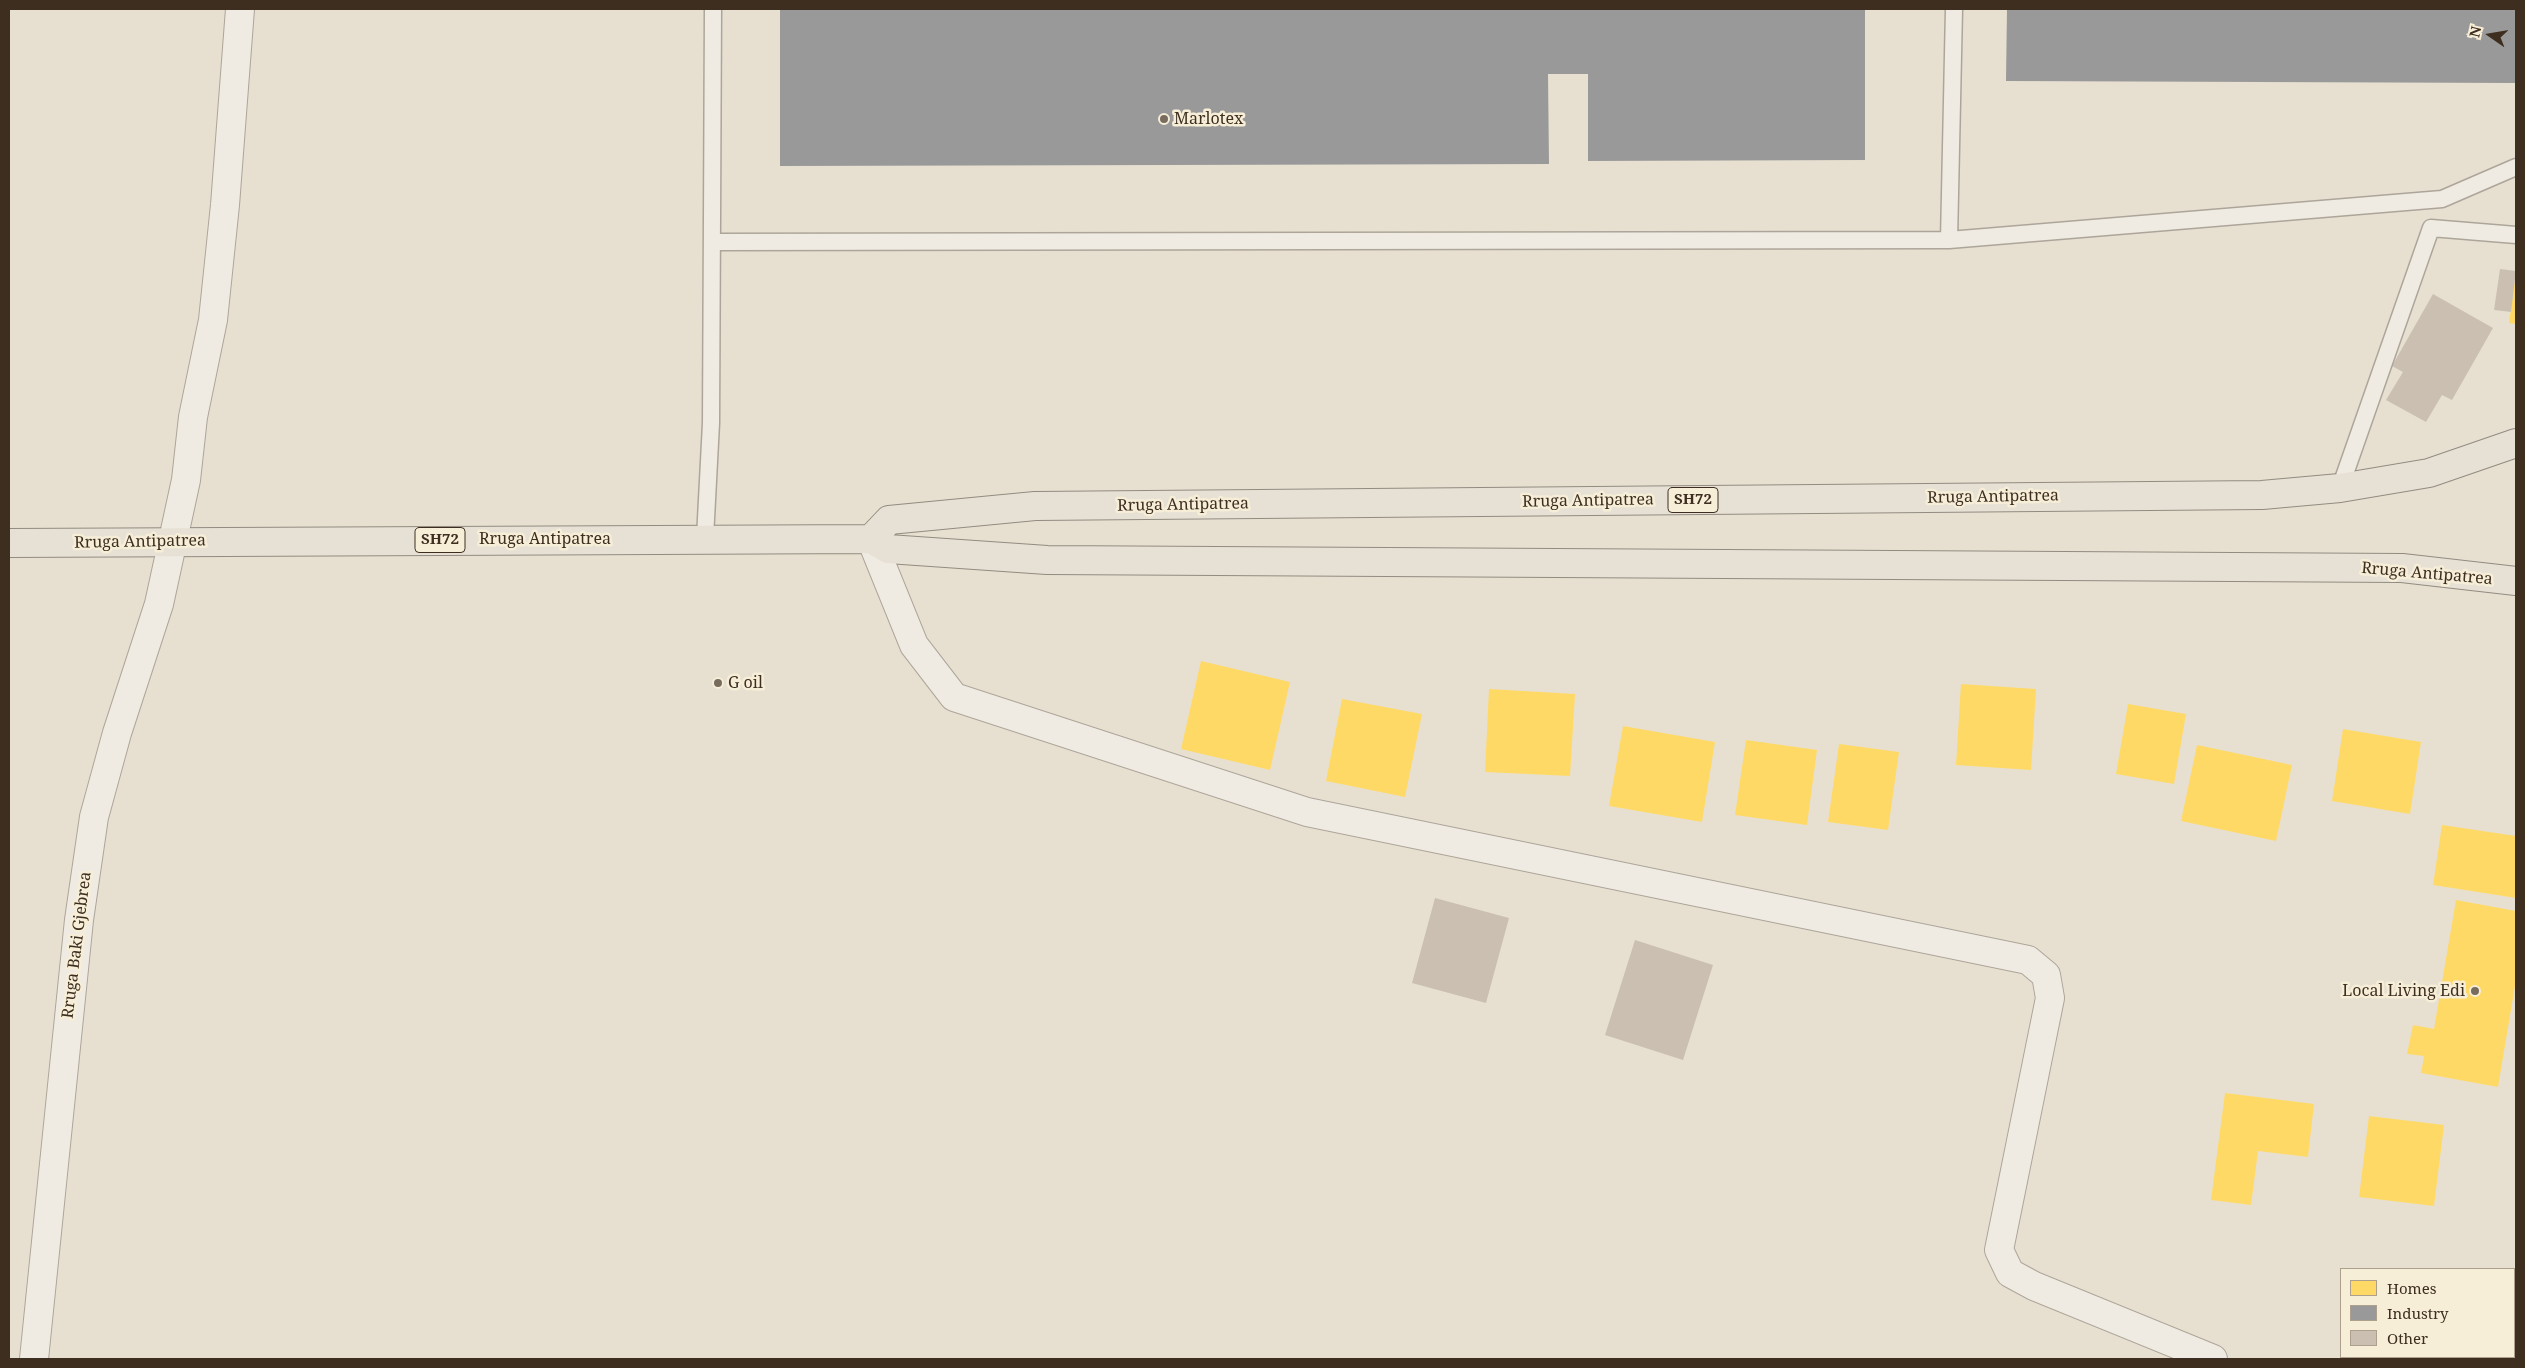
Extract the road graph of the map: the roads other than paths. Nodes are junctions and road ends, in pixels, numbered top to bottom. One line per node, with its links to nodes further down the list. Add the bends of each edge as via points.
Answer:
1 (240, 9): 12 (street, Rruga Baki Gjebrea, via 213,320 193,417 186,480)
2 (713, 9): 7 (lane)
3 (1954, 9): 6 (lane)
4 (2516, 167): 6 (lane, via 2442,199)
5 (2516, 235): 9 (lane, via 2432,228)
6 (1949, 240): 7 (lane)
7 (712, 242): 10 (lane, via 711,423)
8 (2516, 443): 9 (main road, Rruga Antipatrea / SH72, via 2429,473)
9 (2340, 488): 11 (main road, Rruga Antipatrea / SH72, via 2262,495 1035,506 889,520)
10 (705, 538): 11 (main road, Rruga Antipatrea / SH72); 12 (main road, Rruga Antipatrea / SH72)
11 (871, 538): 14 (main road, Rruga Antipatrea / SH72, via 888,549 1047,560 2402,568); 16 (street, via 914,645 954,697 1307,812 2028,960 2046,975 2050,998 1999,1250 2010,1273 2034,1286)
12 (172, 541): 13 (main road, Rruga Antipatrea / SH72); 15 (street, Rruga Baki Gjebrea, via 159,604 94,817 78,930)
13 (9, 543)
14 (2516, 582)
15 (34, 1359)
16 (2213, 1359)

